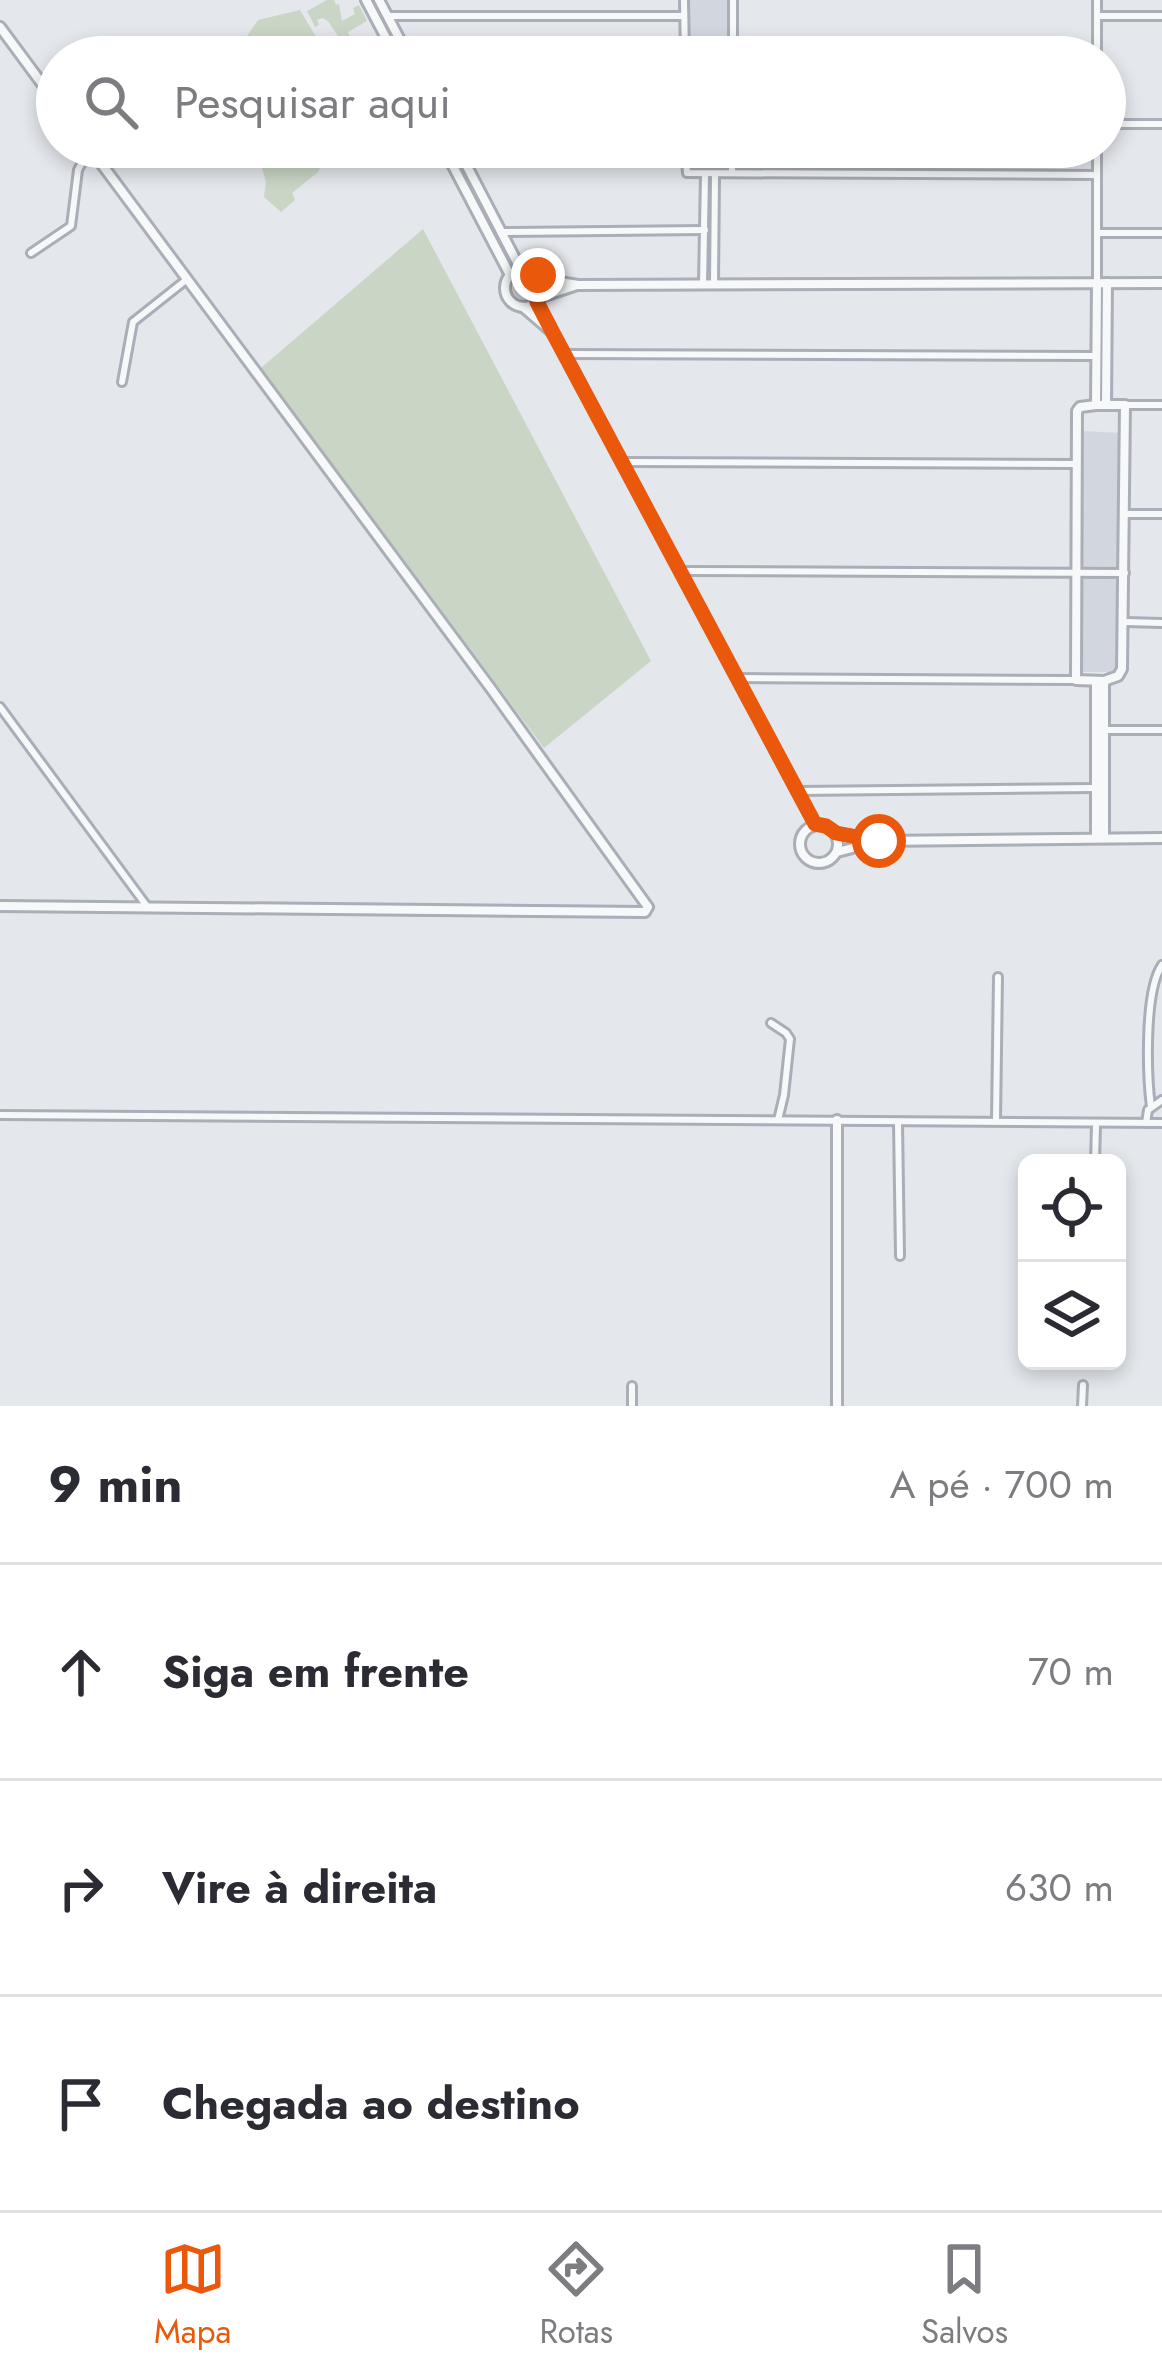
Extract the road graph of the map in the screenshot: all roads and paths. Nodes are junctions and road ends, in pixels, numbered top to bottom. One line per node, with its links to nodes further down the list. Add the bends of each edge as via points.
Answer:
1 (366, 0): 9 (street)
2 (379, 0): 9 (street)
3 (684, 0): 6 (street)
4 (733, 0): 14 (street)
5 (1097, 0): 7 (street)
6 (684, 16): 9 (street); 13 (street)
7 (1097, 16): 8 (street); 15 (street)
8 (1162, 16)
9 (387, 23): 11 (street); 12 (street)
10 (0, 27): 16 (street)
11 (390, 36)
12 (395, 36)
13 (684, 36)
14 (733, 36)
15 (1097, 36)
16 (36, 76)
17 (1126, 124): 18 (street)
18 (1162, 124)
19 (79, 168): 34 (street, via 71,226)
20 (105, 168): 38 (street)
21 (454, 168): 36 (street)
22 (468, 168): 31 (street)
23 (686, 168): 27 (street)
24 (732, 168): 26 (street)
25 (1097, 168): 29 (street)
26 (732, 173): 28 (street); 29 (street)
27 (705, 174): 28 (street); 30 (street)
28 (715, 174): 43 (street)
29 (1097, 175): 32 (street)
30 (705, 230): 31 (street); 41 (street)
31 (502, 232): 35 (street)
32 (1097, 233): 33 (street); 39 (street)
33 (1162, 233)
34 (31, 253)
35 (521, 270): 36 (street); 37 (street)
36 (511, 275): 45 (street, via 506,292)
37 (541, 279): 40 (street); 44 (street)
38 (186, 280): 49 (street, via 133,322); 76 (street, via 648,907)
39 (1102, 283): 42 (street); 43 (street); 48 (street); 50 (street)
40 (578, 284): 41 (street); 44 (street)
41 (703, 284): 43 (street)
42 (1162, 284)
43 (714, 285)
44 (539, 300): 45 (street); 46 (street)
45 (523, 308): 46 (street)
46 (553, 333): 47 (street)
47 (565, 354): 48 (street); 53 (street)
48 (1096, 356): 50 (street)
49 (122, 382)
50 (1101, 405): 51 (street); 54 (street, via 1077,411)
51 (1125, 405): 52 (street); 55 (street)
52 (1162, 405)
53 (622, 462): 54 (street); 57 (street)
54 (1076, 464): 58 (street)
55 (1126, 514): 56 (street); 59 (street)
56 (1162, 514)
57 (681, 571): 58 (street); 62 (street)
58 (1076, 572): 59 (street); 63 (street)
59 (1125, 573): 60 (street)
60 (1125, 622): 61 (street); 64 (street, via 1122,671)
61 (1162, 622)
62 (737, 678): 63 (street); 69 (street)
63 (1076, 680): 64 (street)
64 (1100, 681): 66 (street)
65 (0, 707): 76 (street)
66 (1100, 730): 67 (street); 68 (street); 72 (street)
67 (1162, 730)
68 (1095, 788): 69 (street); 72 (street)
69 (796, 790): 70 (street)
70 (815, 824): 71 (street); 75 (street, via 801,836 802,854 817,863)
71 (836, 833): 74 (street); 75 (street)
72 (1100, 838): 73 (street); 74 (street)
73 (1162, 838)
74 (879, 841): 75 (street)
75 (837, 852)
76 (146, 905): 77 (street)
77 (0, 906)
78 (1162, 965): 82 (street, via 1152,1004)
79 (998, 976): 87 (street)
80 (772, 1023): 84 (street, via 790,1039)
81 (1162, 1100): 82 (street)
82 (1150, 1107): 88 (street)
83 (0, 1115): 84 (street)
84 (778, 1120): 85 (street)
85 (837, 1120): 86 (street); 96 (street)
86 (898, 1120): 87 (street); 92 (street)
87 (996, 1121): 89 (street)
88 (1146, 1123): 89 (street); 90 (street)
89 (1096, 1124): 91 (street)
90 (1162, 1124)
91 (1095, 1154)
92 (900, 1256)
93 (1083, 1385): 97 (street)
94 (632, 1386): 95 (street)
95 (632, 1406)
96 (837, 1406)
97 (1082, 1406)

